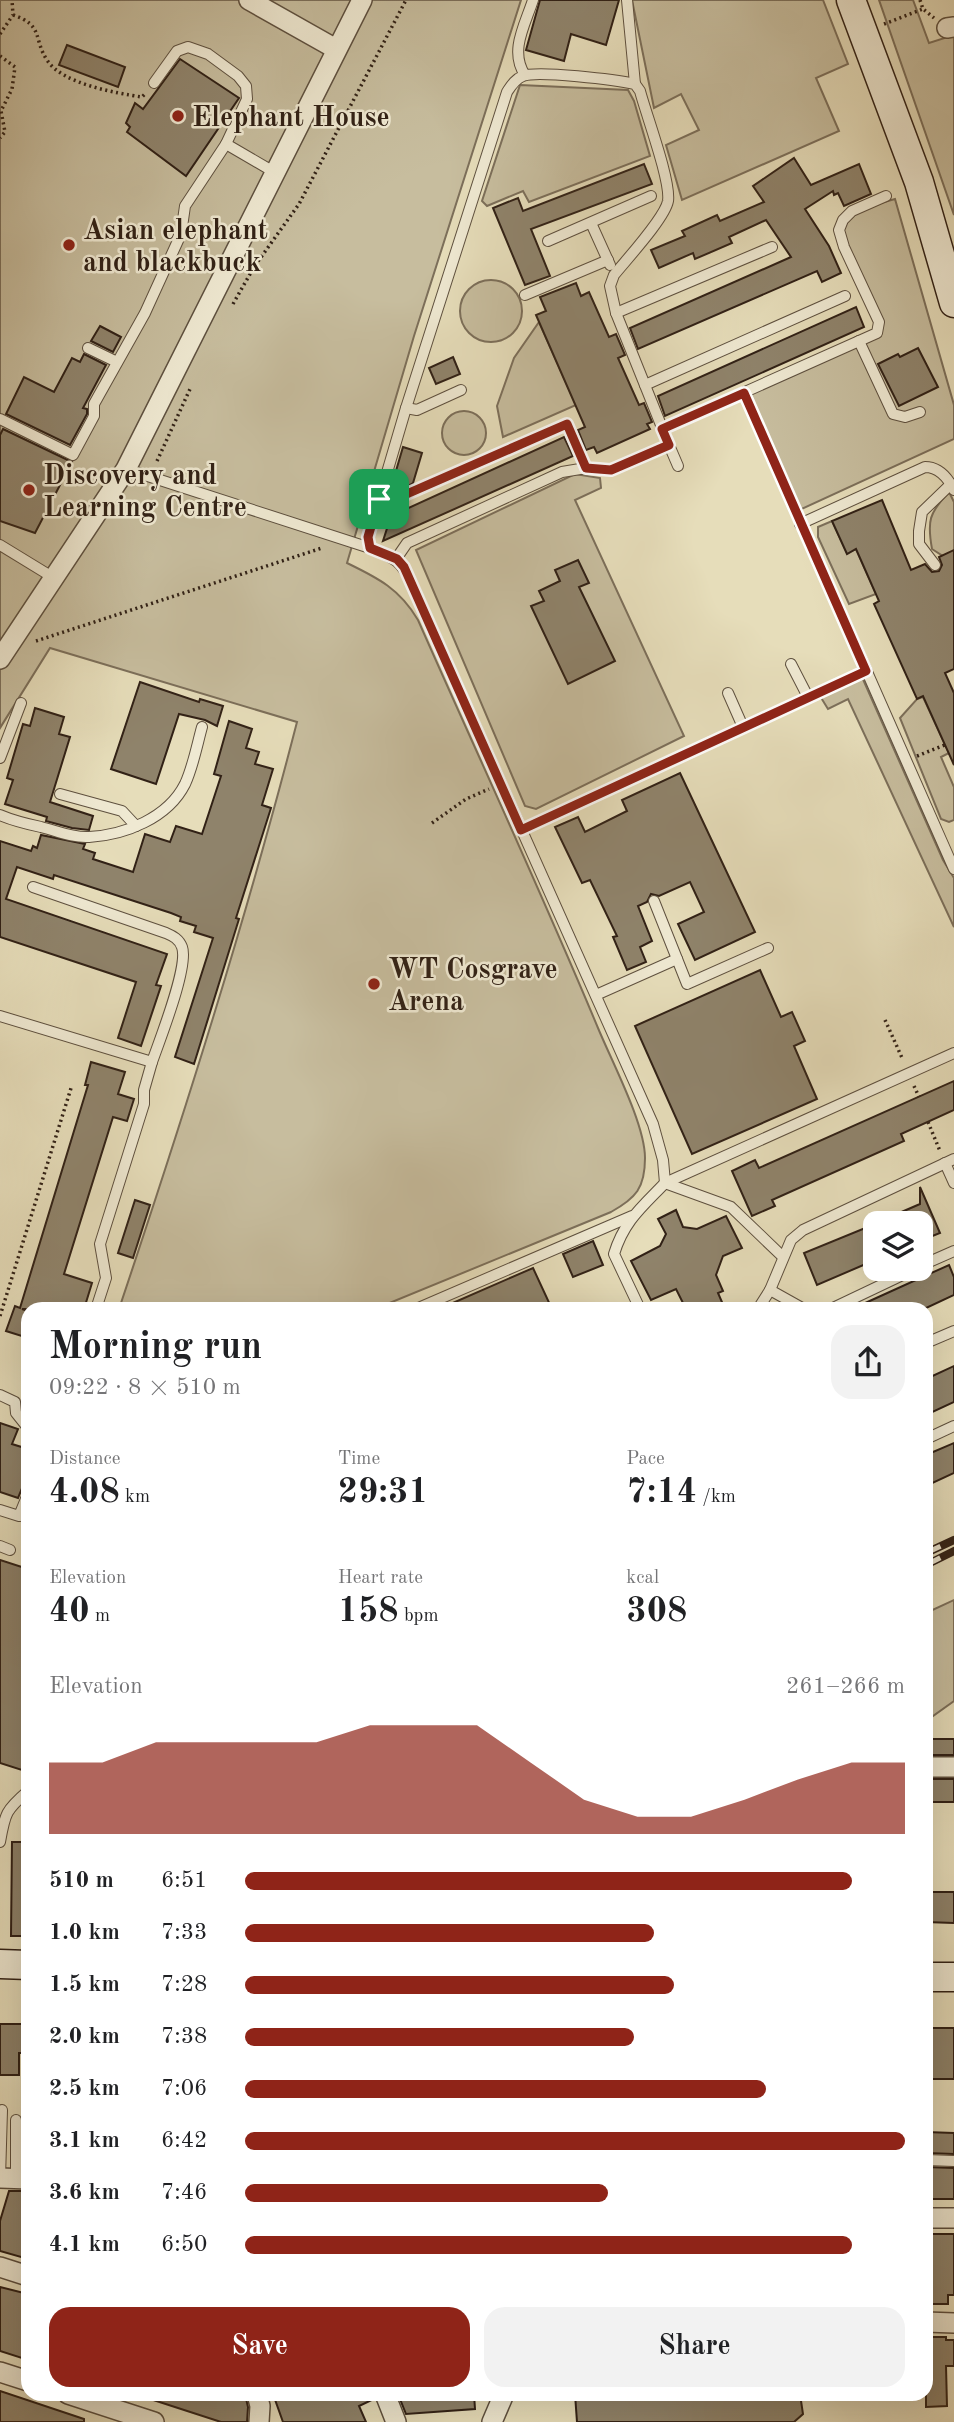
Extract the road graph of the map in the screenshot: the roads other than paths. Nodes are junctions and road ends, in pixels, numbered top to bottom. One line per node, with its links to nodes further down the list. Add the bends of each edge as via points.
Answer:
1 (248, 0): 6 (street)
2 (362, 0): 6 (street)
3 (533, 0): 7 (lane, via 516,50)
4 (628, 0): 9 (lane)
5 (850, 0): 19 (main road, via 919,182)
6 (336, 49): 11 (street)
7 (525, 75): 9 (lane); 29 (lane, via 507,92)
8 (154, 83): 10 (lane, via 177,51 188,47 208,54 238,76 246,86 247,99)
9 (635, 84): 18 (lane, via 666,180 668,201)
10 (226, 144): 11 (lane); 25 (lane, via 185,206 181,234)
11 (274, 172): 36 (street)
12 (651, 196): 14 (lane)
13 (886, 196): 23 (lane, via 852,211 839,230 879,322 877,333)
14 (591, 223): 15 (lane); 17 (lane)
15 (548, 241)
16 (772, 247): 22 (lane)
17 (608, 260): 18 (lane); 20 (lane)
18 (614, 275): 22 (lane, via 610,286)
19 (952, 288)
20 (525, 295)
21 (845, 296): 26 (lane)
22 (616, 313): 26 (lane)
23 (859, 341): 28 (lane); 30 (lane, via 893,414 905,417)
24 (88, 348): 25 (lane)
25 (117, 362): 31 (lane, via 73,455)
26 (645, 385): 32 (lane)
27 (461, 390): 29 (lane, via 417,410)
28 (744, 393): 32 (lane); 39 (lane)
29 (406, 408): 38 (lane)
30 (920, 412)
31 (0, 419)
32 (662, 429): 33 (lane)
33 (669, 445): 34 (lane); 35 (lane, via 611,470)
34 (678, 466)
35 (586, 468): 38 (lane, via 567,424 393,500); 42 (lane, via 562,472 434,530 407,543)
36 (125, 469): 41 (lane); 44 (street)
37 (953, 487): 39 (lane, via 934,467 925,467); 43 (lane, via 922,512 919,544)
38 (379, 499): 41 (lane, via 368,537)
39 (800, 524): 47 (lane)
40 (0, 545): 44 (lane)
41 (370, 548): 42 (lane)
42 (397, 559): 57 (lane)
43 (935, 565)
44 (54, 578): 45 (street)
45 (3, 655)
46 (791, 664): 49 (lane)
47 (866, 671): 49 (lane); 59 (lane)
48 (728, 693): 52 (lane)
49 (808, 697): 52 (lane)
50 (20, 703): 53 (lane)
51 (202, 727): 56 (lane, via 177,796)
52 (743, 727): 57 (lane)
53 (0, 758)
54 (60, 794): 56 (lane, via 122,811)
55 (0, 815): 56 (lane, via 23,825 88,837)
56 (136, 826)
57 (521, 830): 65 (lane)
58 (954, 840): 59 (lane)
59 (943, 846): 60 (lane)
60 (954, 869)
61 (33, 887): 68 (lane, via 178,940 183,966)
62 (654, 901): 64 (lane)
63 (768, 948): 64 (lane, via 687,984)
64 (677, 959): 65 (lane)
65 (596, 995): 71 (lane, via 653,1124)
66 (0, 1016): 68 (lane)
67 (954, 1053): 71 (lane)
68 (152, 1062): 78 (lane, via 144,1104 100,1244 106,1278)
69 (950, 1161): 70 (lane); 74 (lane, via 803,1230 790,1240)
70 (954, 1183)
71 (665, 1184): 72 (lane); 74 (lane, via 731,1207)
72 (632, 1216): 79 (lane); 80 (lane, via 620,1233 614,1254)
73 (954, 1251): 75 (lane)
74 (783, 1257): 77 (lane)
75 (933, 1260)
76 (890, 1281): 83 (lane)
77 (770, 1290): 81 (lane); 82 (lane)
78 (98, 1302)
79 (432, 1302)
80 (637, 1302)
81 (762, 1302)
82 (791, 1302)
83 (846, 1302)
84 (954, 1331): 85 (lane)
85 (933, 1340)
86 (0, 1395): 87 (lane, via 15,1402)
87 (21, 1419)
88 (954, 1426): 89 (lane)
89 (933, 1436)
90 (0, 1510): 91 (lane, via 19,1516)
91 (21, 1511)
92 (933, 1767): 93 (street)
93 (954, 1767)
94 (21, 1797): 95 (lane, via 10,1806)
95 (0, 1842)
96 (0, 1964): 97 (main road)
97 (21, 1965)
98 (933, 1977): 99 (main road)
99 (954, 1978)
100 (2, 2110): 104 (lane)
101 (16, 2120): 104 (lane)
102 (933, 2160): 103 (lane)
103 (954, 2161)
104 (11, 2178)
105 (933, 2218): 106 (street)
106 (954, 2218)
107 (0, 2267): 108 (street)
108 (21, 2274)
109 (933, 2322): 110 (street)
110 (954, 2323)
111 (0, 2372): 112 (street)
112 (21, 2379)
113 (90, 2401): 117 (street)
114 (259, 2401): 118 (street)
115 (388, 2401): 119 (street)
116 (501, 2401): 120 (street)
117 (154, 2422)
118 (259, 2422)
119 (396, 2422)
120 (492, 2422)

